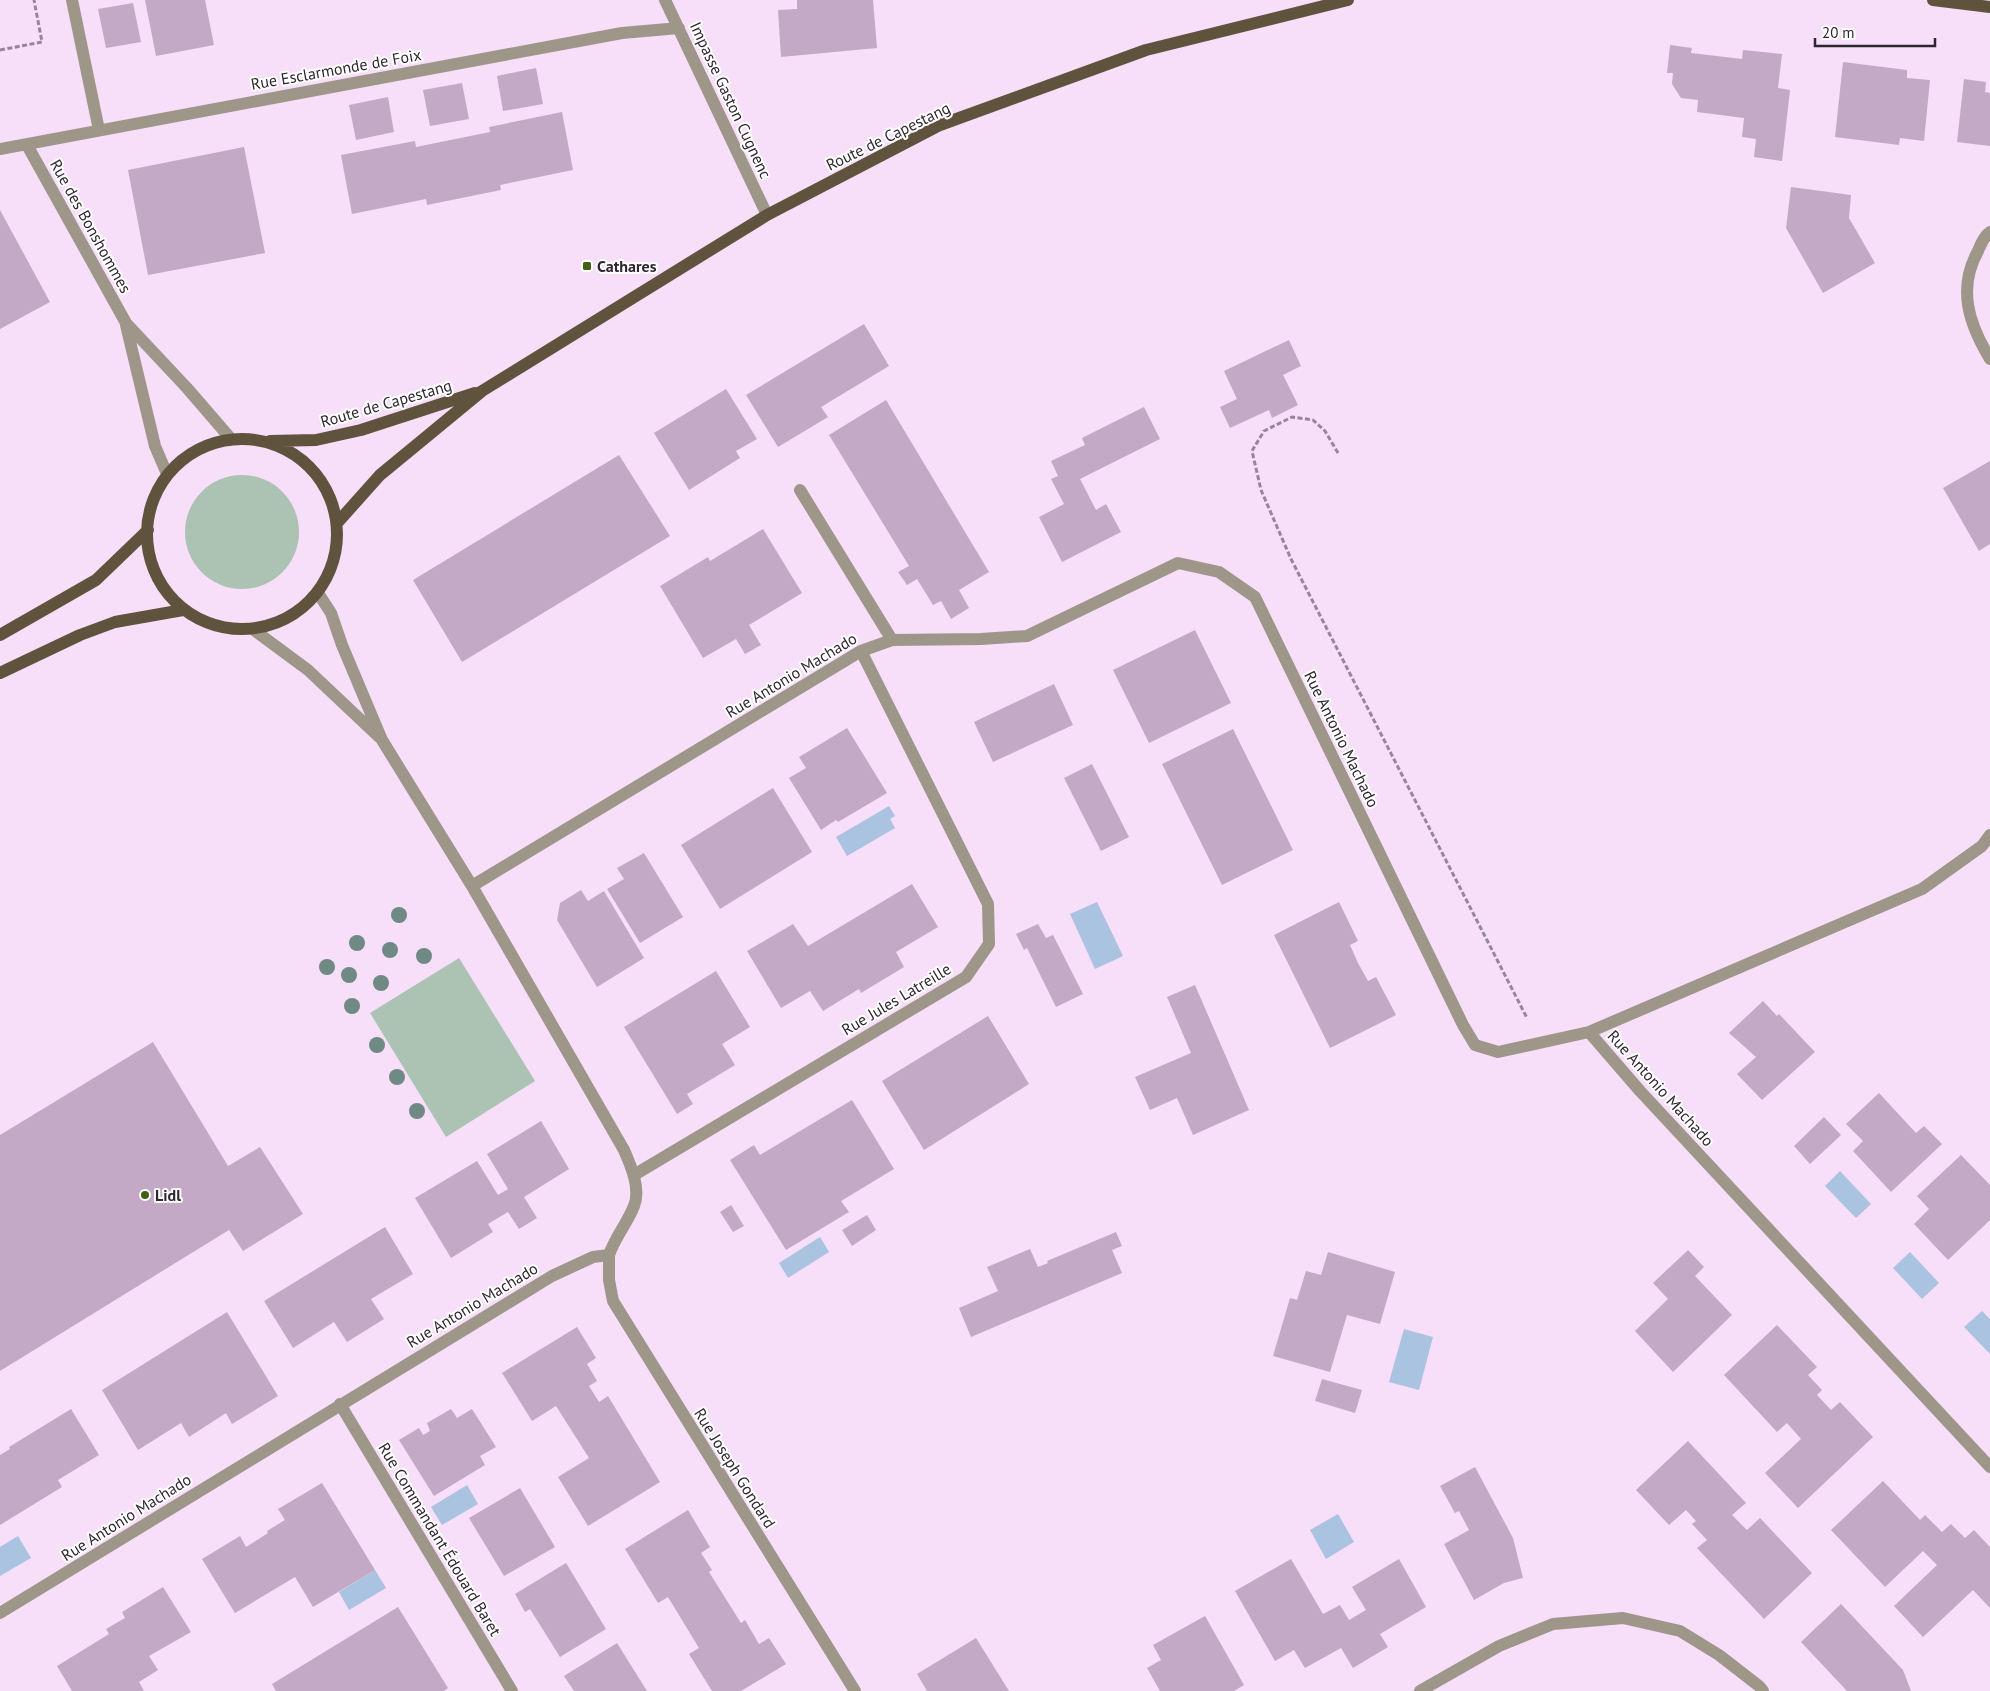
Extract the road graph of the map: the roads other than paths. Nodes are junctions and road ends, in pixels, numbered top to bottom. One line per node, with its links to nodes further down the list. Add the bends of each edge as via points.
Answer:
1 (72, 0): 7 (street)
2 (665, 0): 6 (street, Impasse Gaston Cugnenc)
3 (1348, 0): 10 (main road, Route de Capestang, via 1146,50 940,125)
4 (1933, 0): 5 (main road)
5 (1990, 7)
6 (680, 28): 7 (street, Rue Esclarmonde de Foix, via 622,33); 10 (street, Impasse Gaston Cugnenc)
7 (99, 130): 8 (street, Rue Esclarmonde de Foix)
8 (27, 145): 9 (street, Rue Esclarmonde de Foix); 12 (street, Rue des Bonshommes)
9 (0, 149)
10 (768, 215): 14 (main road, Route de Capestang)
11 (1990, 232): 13 (street, via 1970,267 1966,304)
12 (126, 323): 15 (street, Rue des Bonshommes); 17 (street, Rue des Bonshommes, via 155,446)
13 (1990, 359)
14 (482, 391): 16 (main road, Route de Capestang, via 361,430 316,440); 19 (main road, Route de Capestang, via 380,475)
15 (231, 439): 16 (main road, Route de Capestang); 17 (main road, via 196,450)
16 (269, 441): 19 (main road, via 302,459 327,487)
17 (167, 474): 20 (main road, via 150,508)
18 (800, 490): 25 (street)
19 (338, 522): 21 (main road, via 335,560)
20 (148, 530): 22 (main road, via 147,545 158,581); 24 (main road, via 96,580)
21 (318, 594): 23 (main road, via 290,618); 28 (street, via 331,613)
22 (183, 610): 23 (main road, via 216,627); 27 (main road, via 115,622)
23 (254, 630): 28 (street, via 308,670)
24 (0, 635)
25 (892, 640): 26 (street, Rue Antonio Machado); 31 (street, Rue Antonio Machado, via 1026,636 1178,563 1219,572 1255,597 1475,1045 1498,1052)
26 (861, 651): 30 (street, Rue Antonio Machado); 32 (street, Rue Jules Latreille, via 988,904 989,944 966,976)
27 (0, 673)
28 (382, 740): 30 (street)
29 (1990, 835): 31 (street, via 1982,846 1922,889)
30 (472, 886): 32 (street, via 624,1150)
31 (1589, 1032): 35 (street, Rue Antonio Machado)
32 (634, 1175): 33 (street, via 634,1205)
33 (609, 1255): 34 (street, Rue Antonio Machado, via 593,1256 552,1276); 38 (street, Rue Joseph Gondard, via 613,1301)
34 (340, 1404): 36 (street, Rue Antonio Machado); 37 (street, Rue Commandant Édouard Baret)
35 (1990, 1467)
36 (0, 1614)
37 (512, 1691)
38 (855, 1691)
39 (1420, 1691): 40 (street, via 1499,1646 1553,1624 1623,1618 1680,1631 1719,1655)
40 (1763, 1691)

